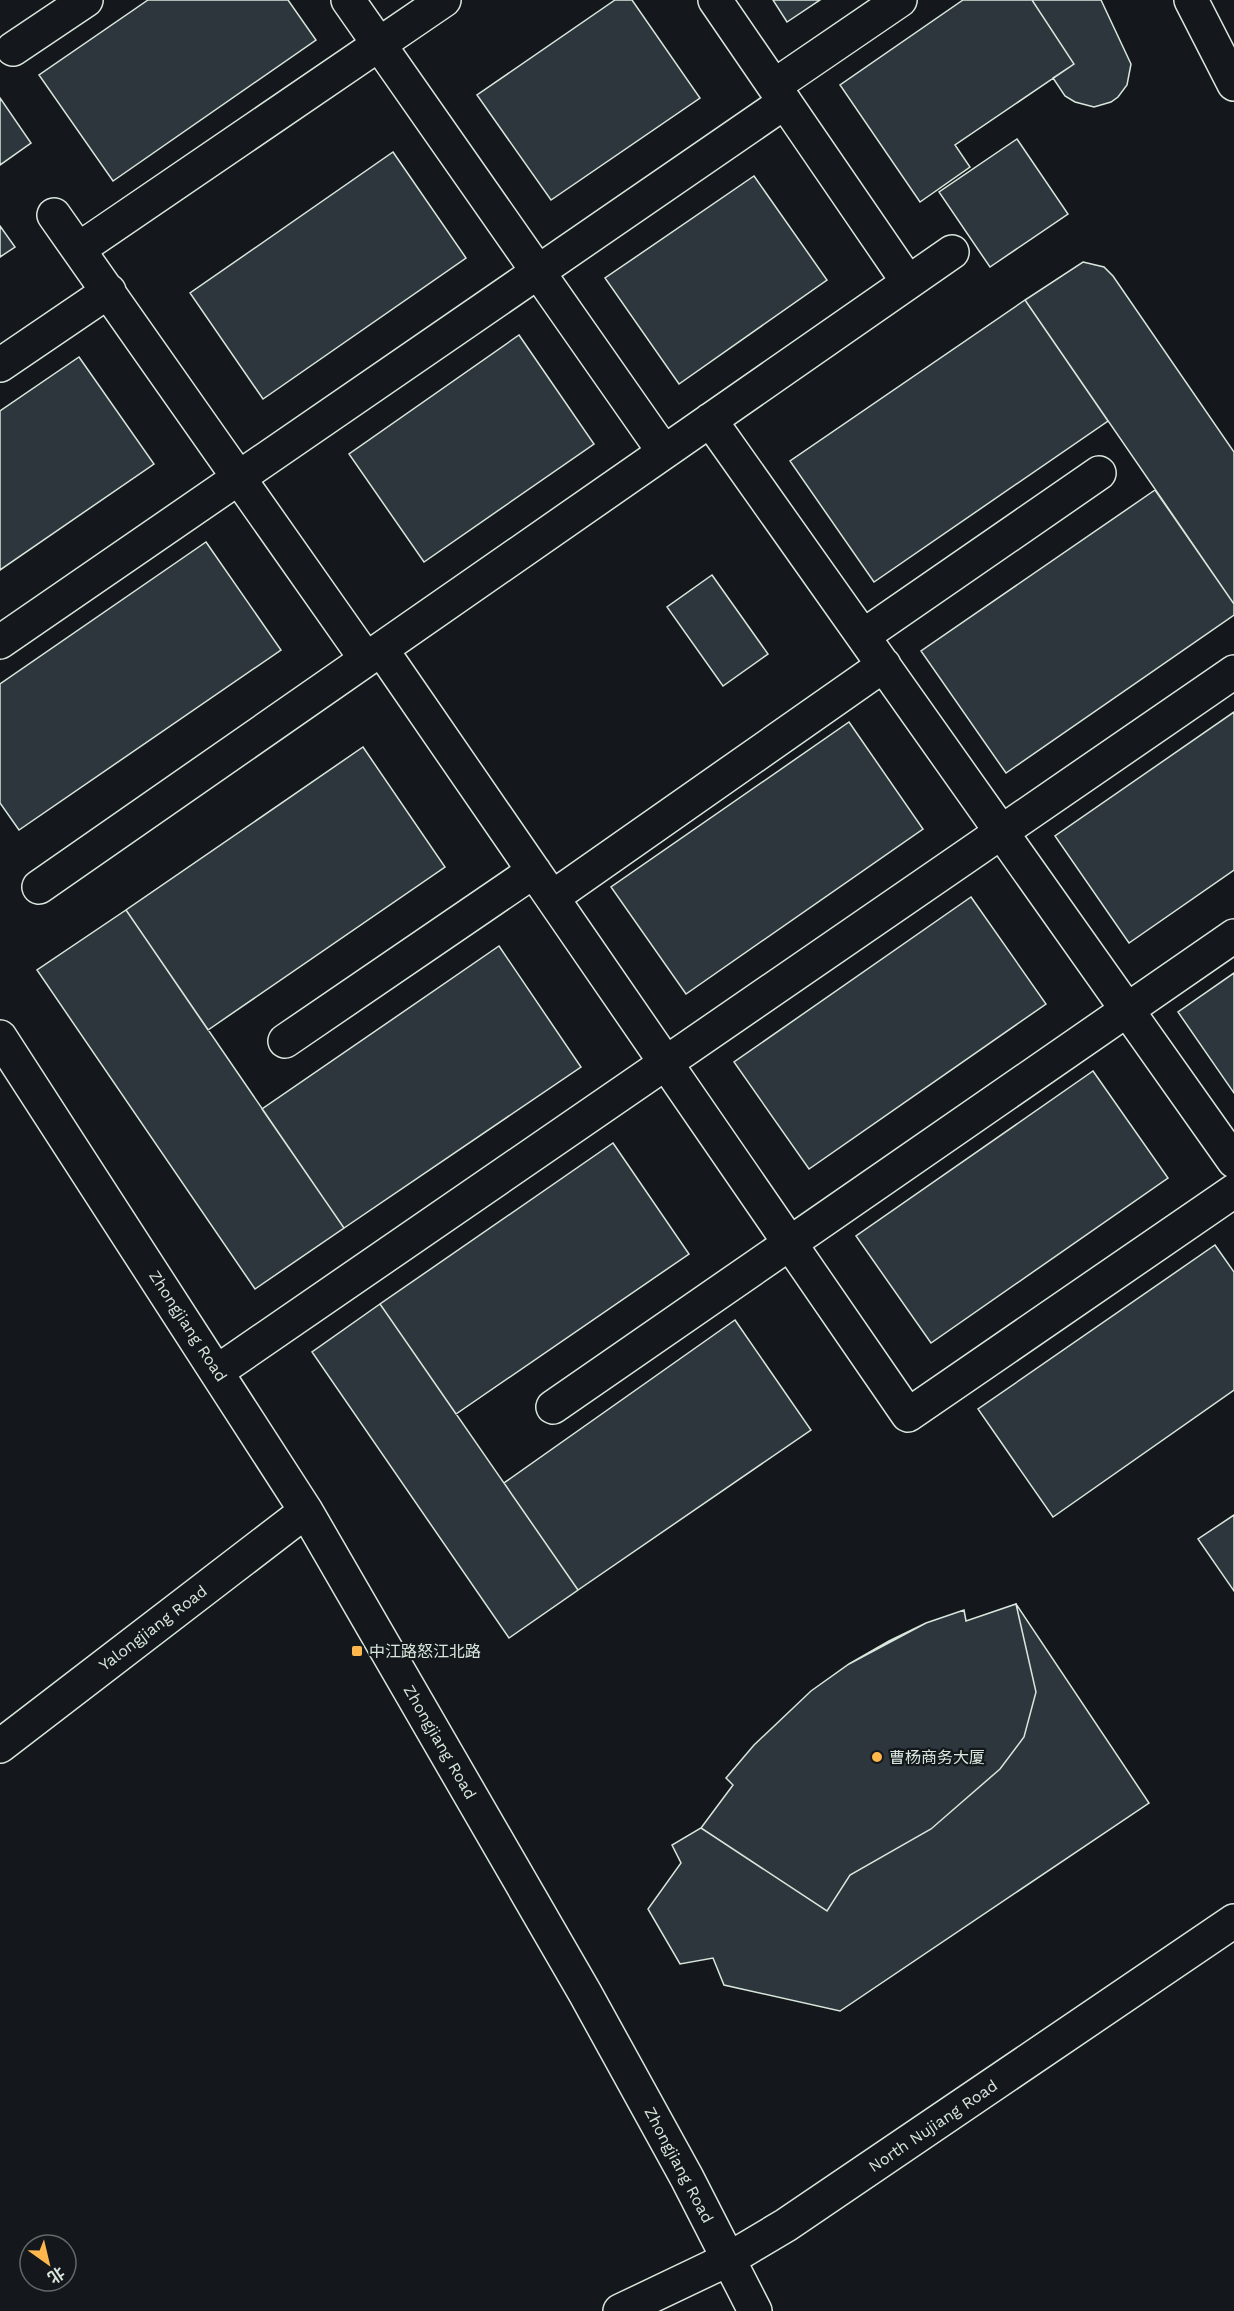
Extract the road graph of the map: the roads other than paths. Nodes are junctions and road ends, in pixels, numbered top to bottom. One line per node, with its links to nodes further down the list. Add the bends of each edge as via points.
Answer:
1 (86, 0): 8 (street)
2 (348, 0): 7 (street)
3 (444, 0): 7 (street)
4 (715, 0): 10 (street)
5 (900, 0): 10 (street)
6 (1191, 0): 9 (street)
7 (379, 44): 12 (street); 14 (street)
8 (14, 49)
9 (1234, 84)
10 (779, 94): 14 (street); 15 (street)
11 (54, 215): 12 (street)
12 (79, 249): 16 (street)
13 (952, 252): 15 (street)
14 (538, 270): 19 (street); 21 (street)
15 (908, 282): 18 (street)
16 (109, 291): 17 (street); 21 (street)
17 (0, 365)
18 (710, 420): 19 (street); 22 (street)
19 (664, 452): 24 (street)
20 (1099, 473): 22 (street)
21 (240, 477): 23 (street); 24 (street)
22 (863, 636): 25 (street)
23 (0, 642)
24 (374, 654): 28 (street); 29 (street)
25 (884, 665): 27 (street); 28 (street)
26 (1234, 672): 27 (street)
27 (1002, 832): 31 (street); 34 (street)
28 (543, 884): 33 (street); 34 (street)
29 (39, 887)
30 (1234, 936): 31 (street)
31 (1127, 1010): 35 (street); 37 (street)
32 (0, 1037): 38 (street, Zhongjiang Road)
33 (285, 1041)
34 (667, 1062): 37 (street); 38 (street)
35 (1234, 1161)
36 (1234, 1191): 37 (street, via 908,1415)
37 (791, 1243): 39 (street)
38 (218, 1371): 40 (street, Zhongjiang Road)
39 (553, 1407)
40 (306, 1511): 41 (street, Yalongjiang Road); 43 (street, Zhongjiang Road, via 585,1993)
41 (0, 1746)
42 (1234, 1921): 43 (street, North Nujiang Road, via 786,2225)
43 (729, 2259): 44 (street, North Nujiang Road); 45 (street, Zhongjiang Road)
44 (620, 2311)
45 (755, 2311)

